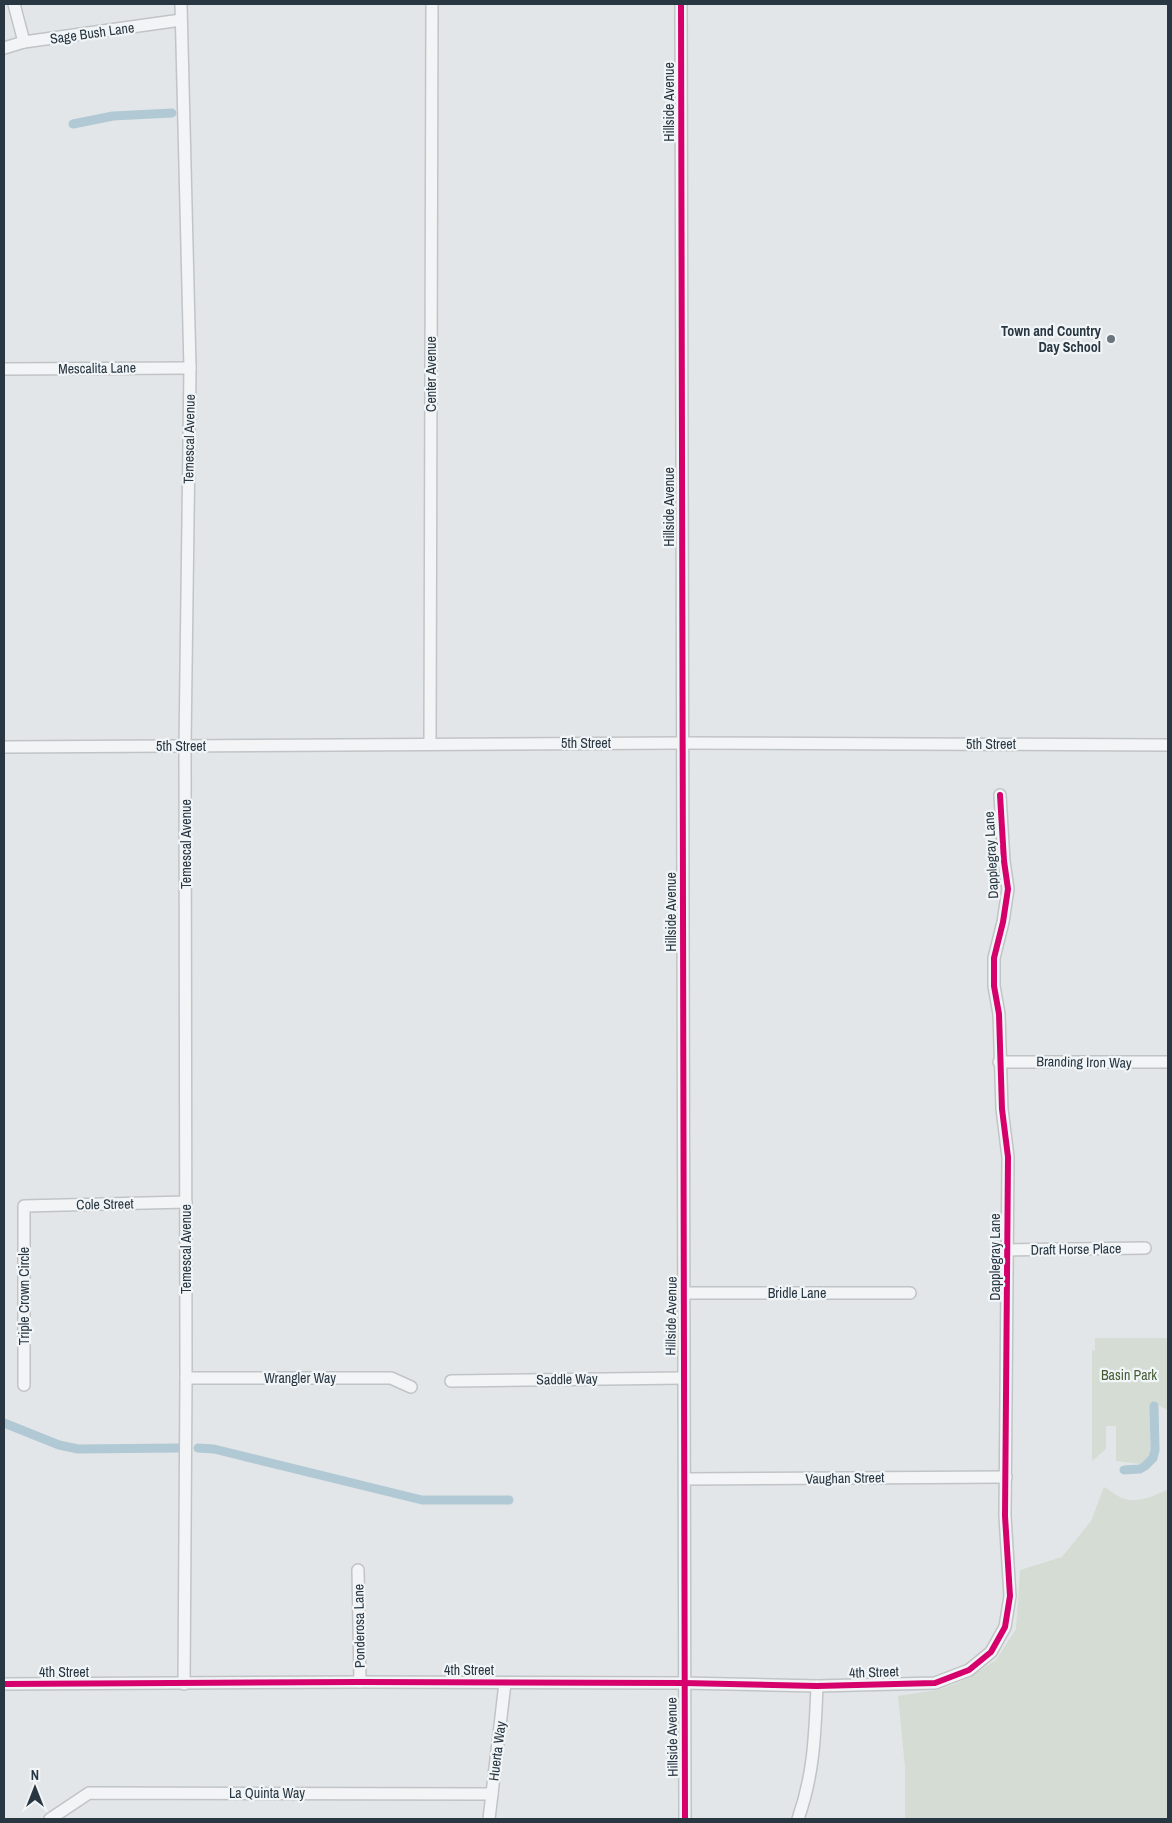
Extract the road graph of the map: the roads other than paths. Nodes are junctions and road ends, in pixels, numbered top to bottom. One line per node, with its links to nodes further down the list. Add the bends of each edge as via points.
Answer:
1 (14, 4): 6 (street)
2 (181, 4): 5 (street, Temescal Avenue)
3 (432, 4): 10 (street, Center Avenue)
4 (681, 4): 11 (street, Hillside Avenue)
5 (181, 20): 6 (street, Sage Bush Lane); 8 (street, Temescal Avenue)
6 (24, 42): 7 (street, Sage Bush Lane)
7 (4, 48)
8 (190, 368): 9 (street, Mescalita Lane); 13 (street, Temescal Avenue)
9 (4, 369)
10 (430, 743): 11 (street, 5th Street); 13 (street, 5th Street)
11 (682, 743): 12 (street, 5th Street); 23 (street, Hillside Avenue)
12 (1168, 745)
13 (185, 746): 14 (street, 5th Street); 18 (street, Temescal Avenue)
14 (4, 747)
15 (1000, 795): 16 (street, Dapplegray Lane, via 1008,889 994,958)
16 (999, 1062): 17 (street, Branding Iron Way); 21 (street, Dapplegray Lane, via 1008,1157)
17 (1168, 1062)
18 (186, 1202): 19 (street, Cole Street); 24 (street, Temescal Avenue)
19 (24, 1206): 27 (street, Triple Crown Circle)
20 (1145, 1248): 21 (street, Draft Horse Place)
21 (1007, 1250): 29 (street, Dapplegray Lane)
22 (910, 1292): 23 (street, Bridle Lane)
23 (685, 1293): 25 (street, Hillside Avenue)
24 (186, 1378): 28 (street, Wrangler Way, via 391,1378); 37 (street, Temescal Avenue)
25 (683, 1378): 26 (street, Saddle Way); 30 (street, Hillside Avenue)
26 (451, 1381)
27 (24, 1385)
28 (411, 1387)
29 (1006, 1476): 30 (street, Vaughan Street); 35 (street, Dapplegray Lane, via 1010,1596 1005,1627 991,1652 969,1670)
30 (685, 1479): 34 (street, Hillside Avenue)
31 (358, 1570): 32 (street, Ponderosa Lane)
32 (360, 1682): 33 (street, 4th Street); 37 (street, 4th Street)
33 (505, 1683): 34 (street, 4th Street); 39 (street, Huerta Way)
34 (684, 1683): 38 (street, 4th Street); 42 (street, Hillside Avenue)
35 (935, 1683): 38 (street, 4th Street)
36 (4, 1684): 37 (street, 4th Street)
37 (184, 1684)
38 (817, 1686): 43 (street, via 813,1759)
39 (492, 1794): 40 (street, La Quinta Way, via 90,1792); 41 (street, Huerta Way)
40 (50, 1819)
41 (488, 1819)
42 (685, 1819)
43 (798, 1819)

